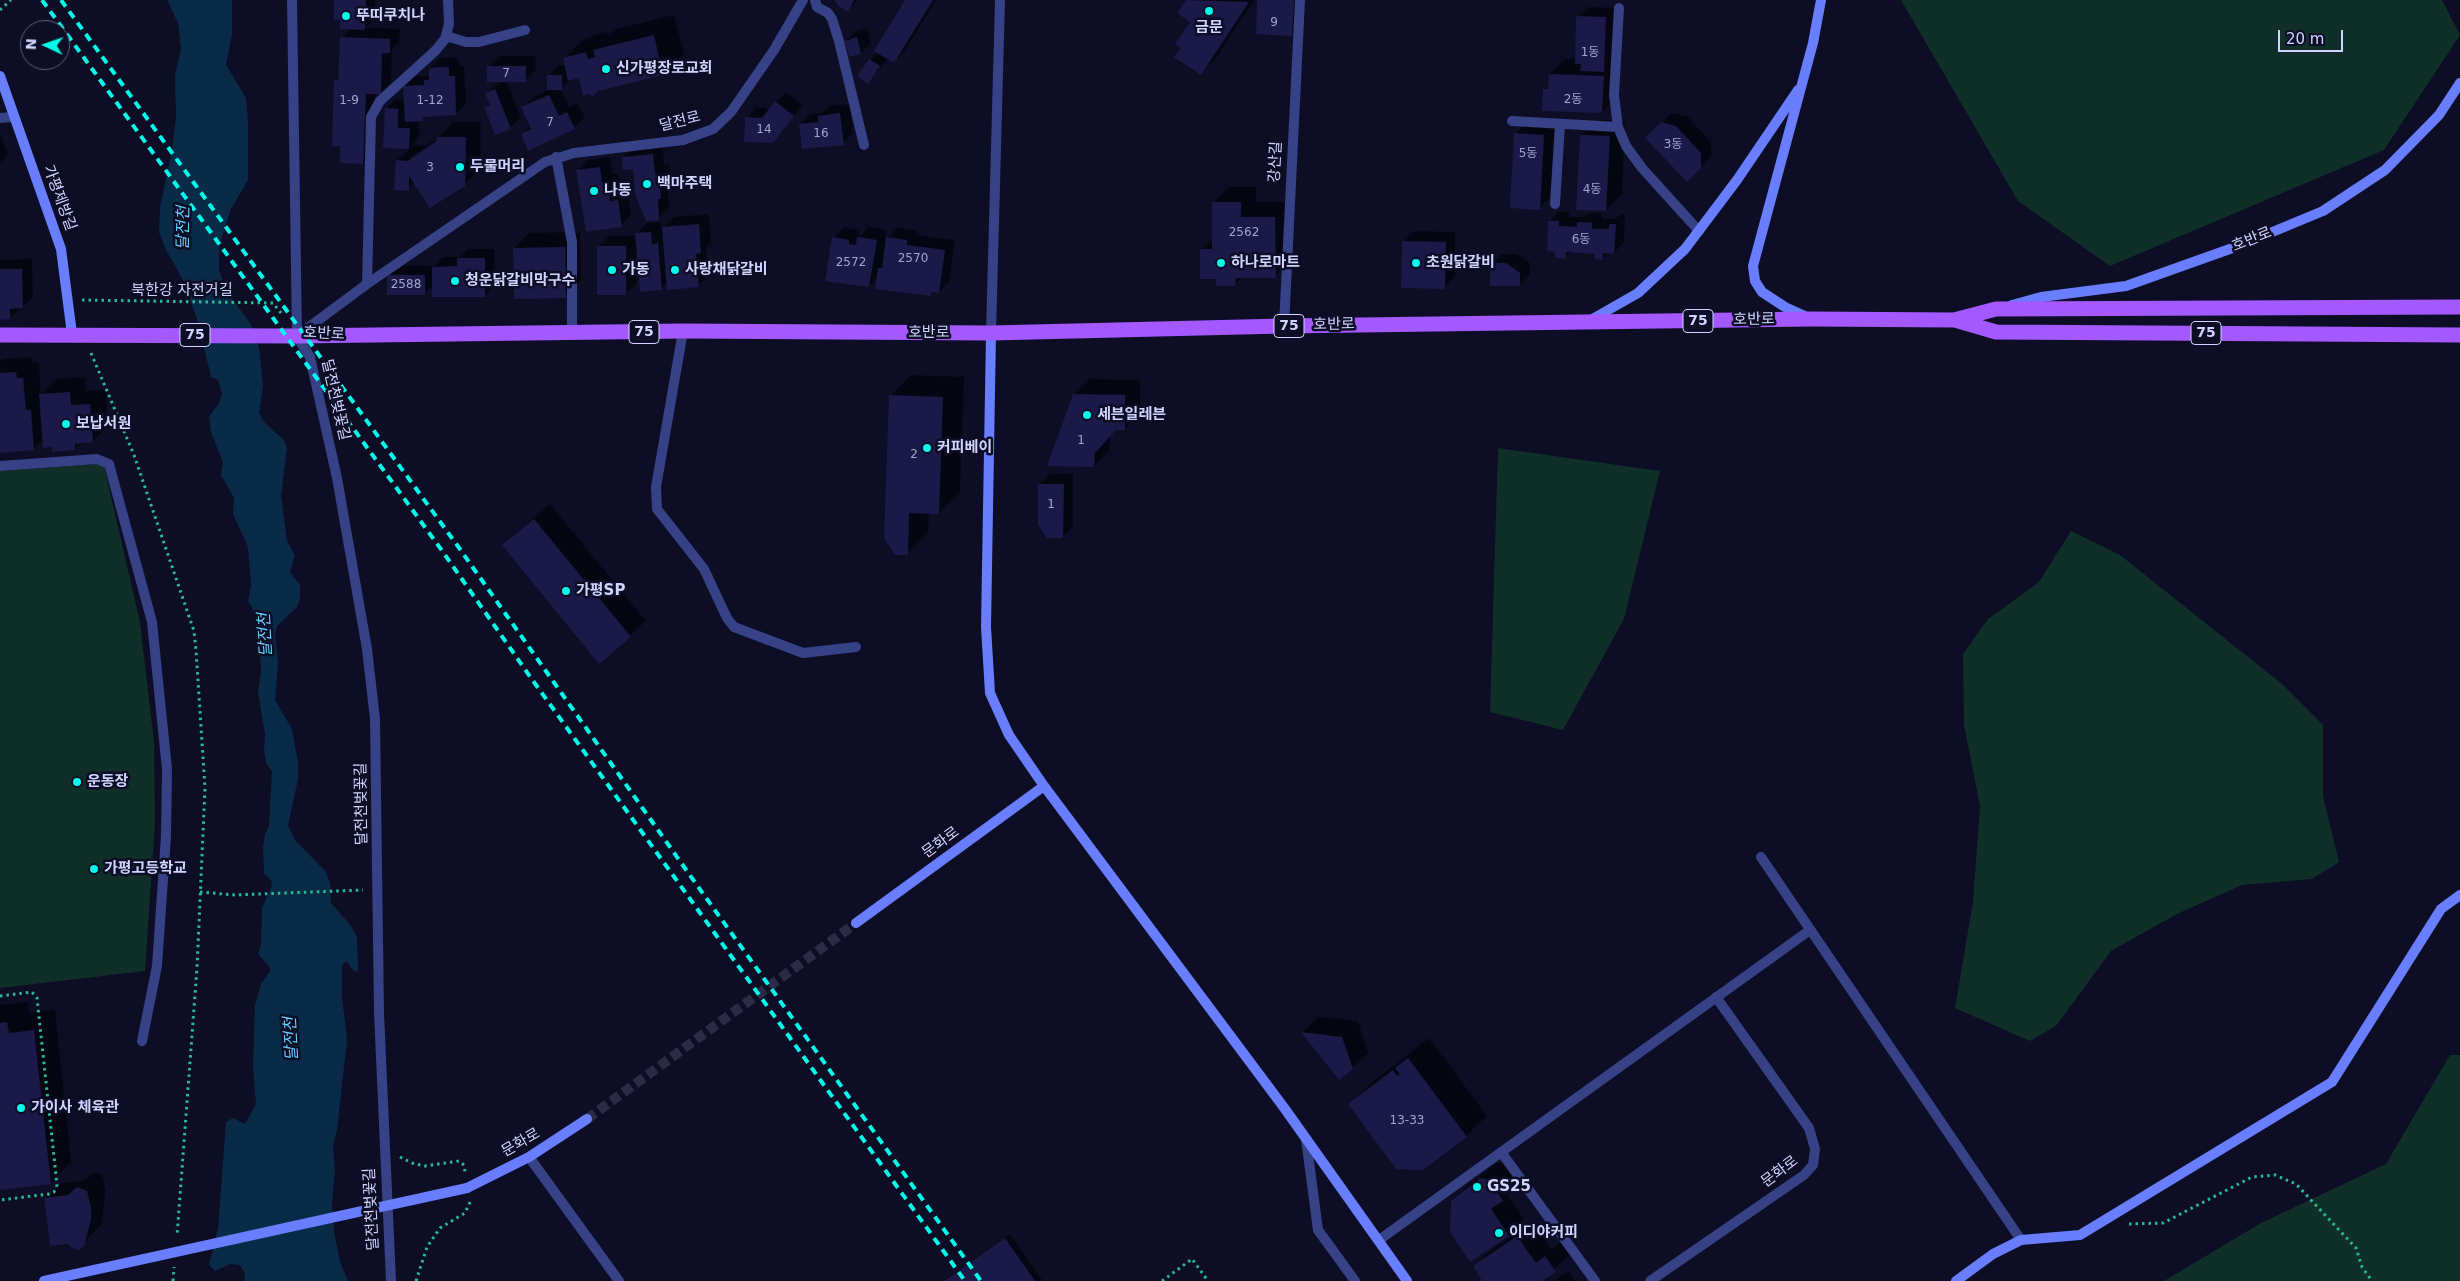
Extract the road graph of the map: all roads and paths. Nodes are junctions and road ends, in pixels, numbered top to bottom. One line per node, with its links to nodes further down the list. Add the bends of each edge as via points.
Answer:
1 (11, 0): 10 (path)
2 (292, 0): 40 (street, 호반로)
3 (448, 0): 12 (street)
4 (803, 0): 22 (street, 달전로, via 774,50 731,112 713,129 683,140 574,152)
5 (815, 0): 21 (street, via 817,7 832,19)
6 (1000, 0): 36 (street)
7 (1300, 0): 33 (street, 강산길)
8 (1821, 0): 14 (street)
9 (1619, 8): 20 (street, via 1614,95)
10 (0, 10)
11 (525, 30): 12 (street, via 479,42)
12 (446, 36): 25 (street, via 435,51 374,109 371,117)
13 (0, 76): 16 (street, 가평제방길)
14 (1802, 83): 24 (street); 30 (street, via 1753,266 1755,281 1762,292)
15 (2460, 83): 29 (street, 호반로, via 2439,116 2385,170 2323,211 2126,286 2041,297)
16 (14, 117): 17 (street); 37 (street, 가평제방길, via 62,249)
17 (0, 118)
18 (1512, 122): 19 (street)
19 (1560, 124): 20 (street); 23 (street)
20 (1618, 127): 24 (street, via 1626,146 1642,168)
21 (864, 145)
22 (556, 157): 25 (street, 달전로, via 532,169); 35 (street, via 572,242)
23 (1555, 204)
24 (1699, 231): 32 (street, via 1664,271 1638,292)
25 (367, 284): 40 (street, 달전로)
26 (91, 302): 27 (path, 북한강 자전거길)
27 (273, 303)
28 (2460, 307): 29 (main road, 호반로 / 75)
29 (1996, 309): 31 (main road, 호반로 / 75)
30 (1811, 319): 31 (main road, 호반로 / 75); 32 (main road, 호반로 / 75)
31 (1954, 320): 39 (main road, 호반로 / 75, via 1996,332)
32 (1586, 322): 33 (main road, 호반로 / 75)
33 (1284, 326): 36 (main road, 호반로 / 75)
34 (684, 331): 35 (main road, 호반로 / 75); 36 (main road, 호반로 / 75); 42 (street, via 656,487 657,509 704,569 734,627 803,653)
35 (572, 333): 40 (main road, 호반로 / 75)
36 (992, 333): 43 (street, via 986,627 989,685 1009,735)
37 (72, 334): 38 (main road, 75); 40 (main road, 75)
38 (0, 335)
39 (2460, 335)
40 (297, 336): 45 (street, 달전천벚꽃길, via 310,357 337,478 367,649 376,719)
41 (0, 466): 52 (street, via 97,459 110,464 152,622 167,769 166,836 157,966)
42 (856, 648)
43 (1044, 786): 48 (street, 문화로); 54 (street)
44 (1761, 857): 49 (street)
45 (378, 889): 46 (path, via 235,895); 62 (street, 달전천벚꽃길, via 380,1042)
46 (200, 892)
47 (2460, 895): 60 (street, via 2441,909 2332,1082 2080,1234)
48 (856, 923)
49 (1810, 930): 51 (street); 60 (street)
50 (0, 996): 57 (path, via 32,992 38,998 57,1185 49,1194)
51 (1716, 997): 55 (street); 69 (street, 문화로, via 1809,1128 1815,1149 1813,1165 1804,1175)
52 (142, 1042)
53 (586, 1119): 56 (street, 문화로)
54 (1306, 1139): 59 (street); 66 (street, via 1318,1230)
55 (1501, 1152): 59 (street); 68 (street)
56 (528, 1157): 61 (street, 문화로, bridge, via 467,1188); 63 (street)
57 (0, 1200)
58 (2120, 1225): 71 (path, via 2163,1223 2252,1177 2276,1175 2296,1184 2356,1248 2362,1268)
59 (1379, 1240): 67 (street)
60 (2021, 1240): 70 (street, via 1993,1254)
61 (44, 1281)
62 (391, 1281)
63 (619, 1281)
64 (1162, 1281): 65 (path, via 1192,1259)
65 (1208, 1281)
66 (1354, 1281)
67 (1407, 1281)
68 (1595, 1281)
69 (1650, 1281)
70 (1956, 1281)
71 (2372, 1281)

